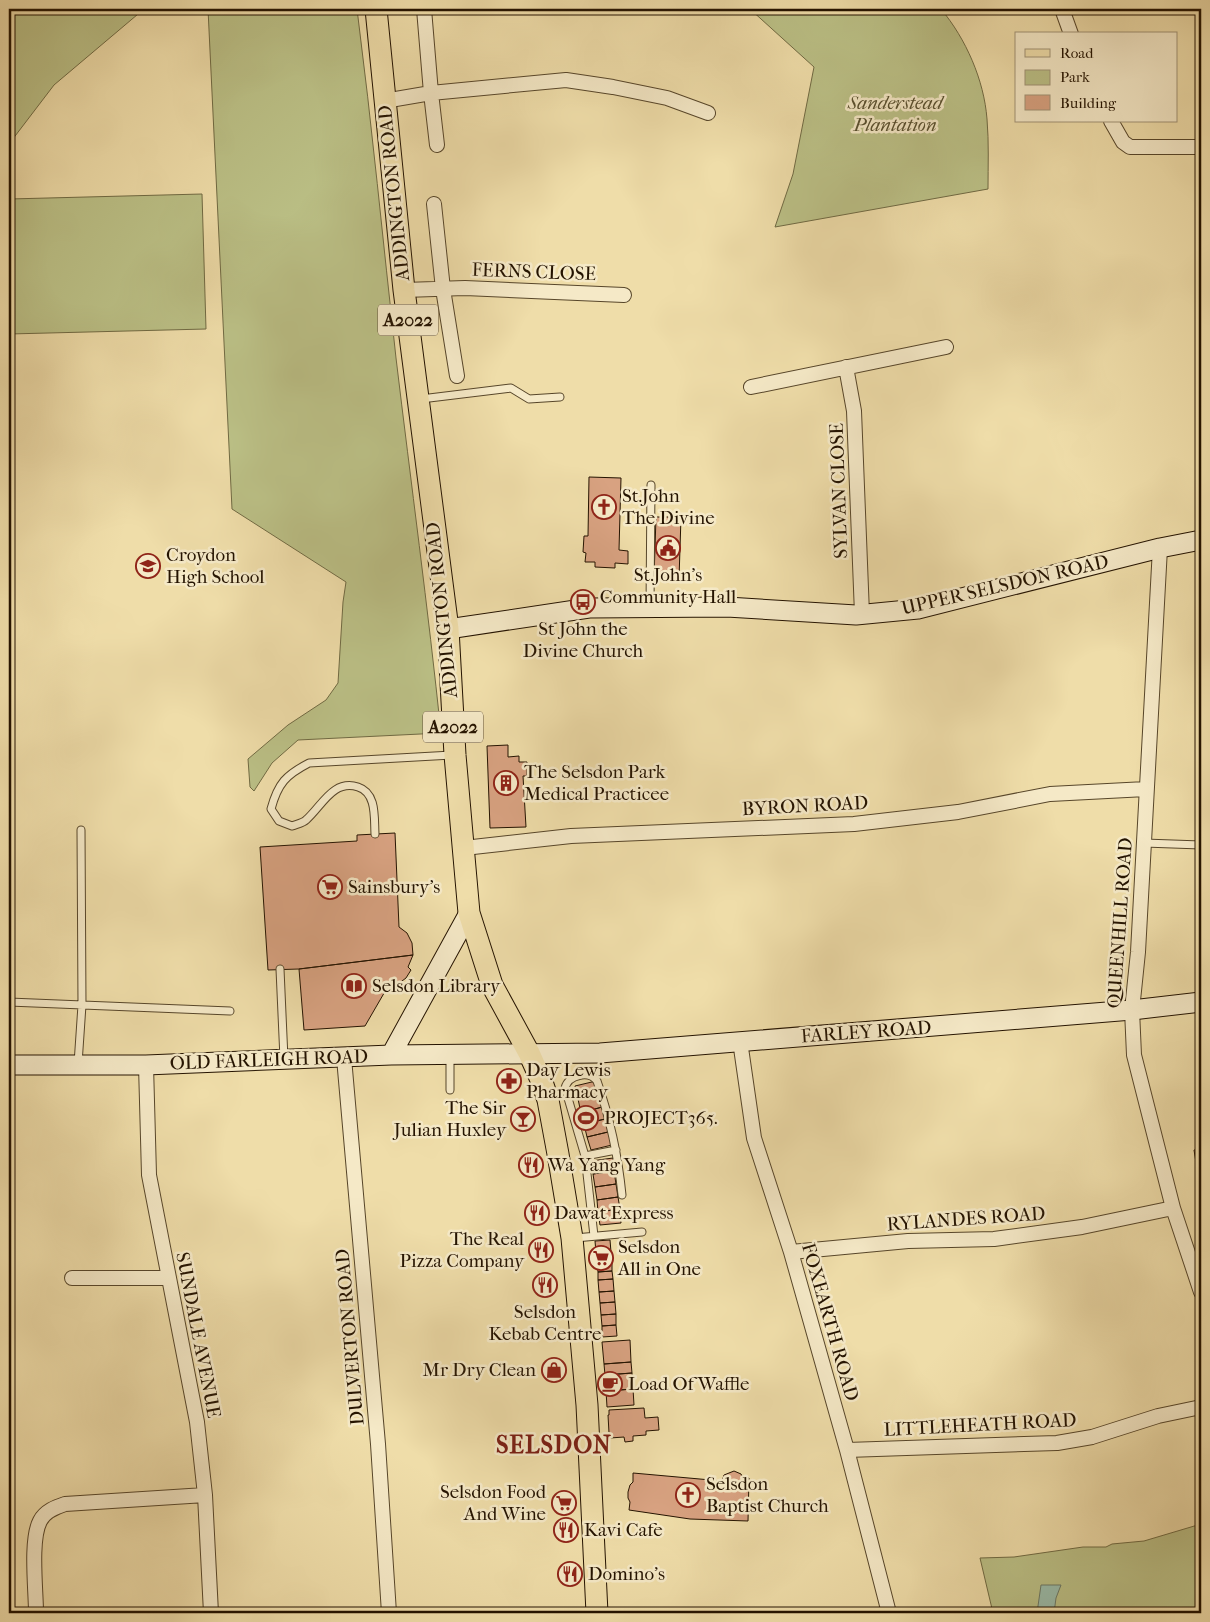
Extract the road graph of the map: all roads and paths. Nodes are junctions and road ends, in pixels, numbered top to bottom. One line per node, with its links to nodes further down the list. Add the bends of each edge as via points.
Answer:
1 (376, 9): 6 (main road, ADDINGTON ROAD / A2022)
2 (424, 9): 5 (street)
3 (1062, 9): 4 (street)
4 (1070, 32)
5 (431, 93): 6 (street); 7 (street, via 566,80 667,98); 9 (street)
6 (384, 101): 13 (main road, ADDINGTON ROAD / A2022)
7 (708, 113)
8 (1112, 122): 10 (street, via 1123,142 1130,147)
9 (437, 145)
10 (1201, 146)
11 (434, 204): 12 (street)
12 (443, 289): 13 (street, FERNS CLOSE); 14 (street, FERNS CLOSE); 17 (street)
13 (404, 290): 20 (main road, ADDINGTON ROAD / A2022)
14 (624, 295)
15 (946, 347): 16 (street)
16 (846, 367): 18 (street); 25 (street, SYLVAN CLOSE, via 854,420)
17 (457, 376)
18 (751, 387)
19 (560, 397): 20 (lane, via 529,399 511,388)
20 (418, 399): 26 (main road, ADDINGTON ROAD / A2022)
21 (652, 485): 24 (lane)
22 (1201, 540): 23 (street, UPPER SELSDON ROAD)
23 (1160, 548): 25 (street, UPPER SELSDON ROAD, via 918,609); 28 (street, QUEENHILL ROAD)
24 (650, 608): 25 (street, UPPER SELSDON ROAD, via 727,607); 26 (street, UPPER SELSDON ROAD, via 588,608)
25 (862, 614)
26 (448, 630): 27 (main road, ADDINGTON ROAD / A2022)
27 (455, 755): 30 (lane, via 309,763 289,774 275,794 271,809 279,821 292,826 306,821 337,789 351,785 363,789 373,802); 33 (main road, ADDINGTON ROAD / A2022)
28 (1146, 789): 31 (street, QUEENHILL ROAD); 33 (street, BYRON ROAD, via 1050,794 958,812 854,824 571,836)
29 (81, 830): 38 (lane)
30 (375, 834)
31 (1144, 843): 32 (lane); 39 (street, QUEENHILL ROAD)
32 (1201, 845)
33 (464, 848): 34 (main road, ADDINGTON ROAD / A2022)
34 (469, 913): 42 (main road, ADDINGTON ROAD / A2022, via 492,985); 44 (street)
35 (280, 969): 46 (lane)
36 (9, 1002): 38 (lane)
37 (1201, 1002): 39 (street, FARLEY ROAD)
38 (82, 1005): 40 (lane); 47 (lane)
39 (1132, 1010): 41 (street, FARLEY ROAD); 55 (street, QUEENHILL ROAD, via 1134,1055)
40 (230, 1011)
41 (740, 1041): 42 (street, FARLEY ROAD, via 600,1053); 59 (street, FOXEARTH ROAD, via 754,1138)
42 (529, 1053): 43 (street, OLD FARLEIGH ROAD); 50 (main road, ADDINGTON ROAD / A2022)
43 (450, 1054): 44 (street, OLD FARLEIGH ROAD); 51 (lane)
44 (391, 1055): 45 (street, OLD FARLEIGH ROAD)
45 (344, 1058): 46 (street, OLD FARLEIGH ROAD); 68 (street, DULVERTON ROAD, via 378,1444)
46 (284, 1060): 48 (street, OLD FARLEIGH ROAD)
47 (78, 1065): 48 (street, OLD FARLEIGH ROAD); 49 (street, OLD FARLEIGH ROAD)
48 (146, 1065): 61 (street, SUNDALE AVENUE, via 149,1175)
49 (9, 1066)
50 (554, 1085): 52 (lane, via 575,1076 588,1074 595,1078); 53 (lane); 58 (main road, ADDINGTON ROAD / A2022, via 548,1100)
51 (450, 1090)
52 (616, 1150): 53 (lane); 54 (lane)
53 (585, 1156): 57 (lane)
54 (622, 1195)
55 (1173, 1208): 59 (street, RYLANDES ROAD, via 1082,1228 994,1239 908,1242); 62 (street, QUEENHILL ROAD)
56 (642, 1232): 57 (lane)
57 (594, 1236): 58 (lane)
58 (572, 1238): 69 (main road, ADDINGTON ROAD / A2022, via 587,1405)
59 (791, 1252): 64 (street, FOXEARTH ROAD)
60 (72, 1278): 61 (street)
61 (168, 1278): 65 (street, SUNDALE AVENUE, via 197,1422)
62 (1201, 1292)
63 (1201, 1406): 64 (street, LITTLEHEATH ROAD, via 1092,1437 1056,1443)
64 (847, 1450): 70 (street, FOXEARTH ROAD)
65 (205, 1495): 66 (street, via 65,1504 51,1509 40,1520 35,1537); 67 (street, SUNDALE AVENUE)
66 (36, 1613)
67 (211, 1613)
68 (389, 1613)
69 (597, 1613)
70 (889, 1613)

